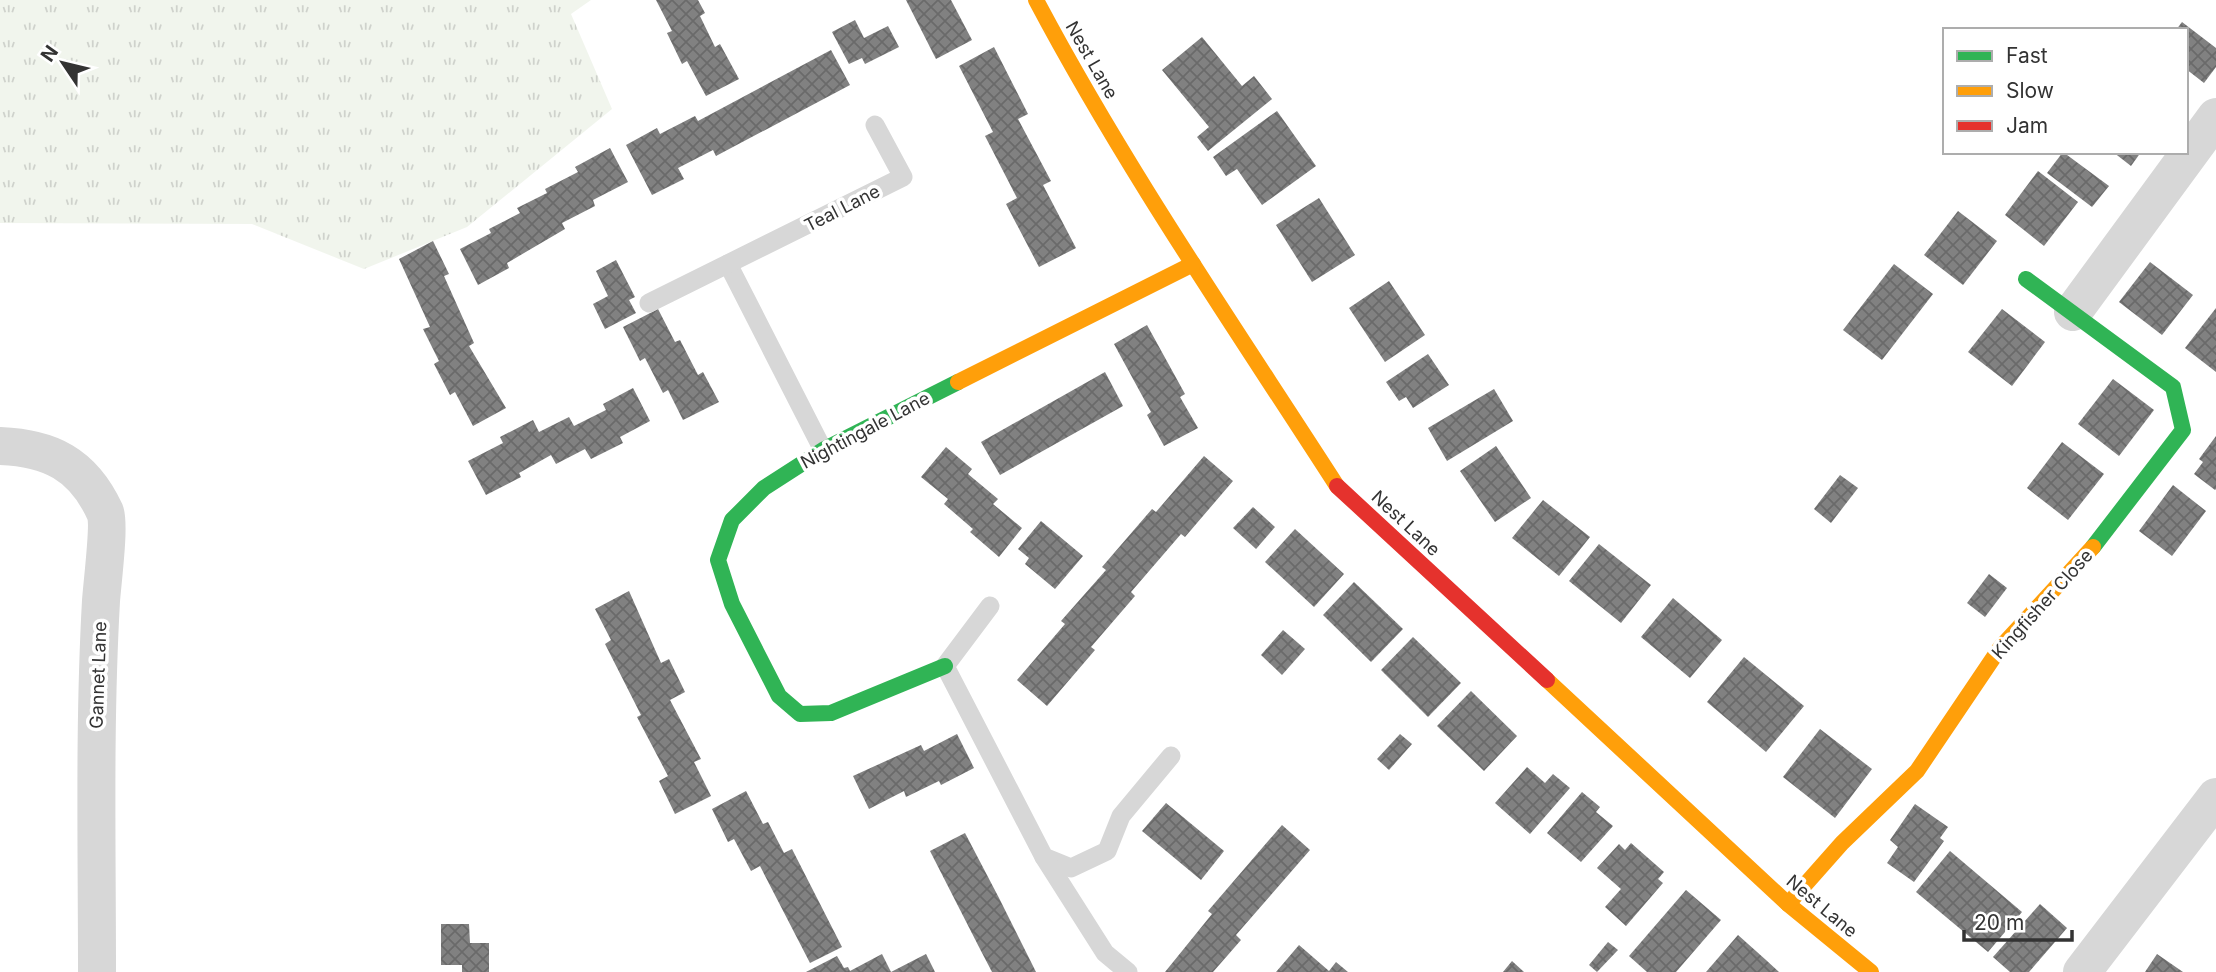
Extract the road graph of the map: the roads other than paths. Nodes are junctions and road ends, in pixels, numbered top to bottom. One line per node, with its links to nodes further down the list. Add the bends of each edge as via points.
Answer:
1 (1037, 0): 5 (street, Nest Lane, via 1070,64)
2 (2216, 117): 8 (street)
3 (875, 125): 4 (lane, Teal Lane, via 903,177)
4 (728, 264): 7 (lane, Teal Lane); 10 (lane)
5 (1193, 264): 10 (street, Nightingale Lane); 16 (street, Nest Lane, via 1338,487)
6 (2026, 279): 8 (street, Kingfisher Close)
7 (649, 303)
8 (2073, 312): 16 (street, Kingfisher Close, via 2173,387 2183,430 2099,540 2000,648 1917,771 1842,843)
9 (0, 446): 17 (street, Gannet Lane, via 32,448 63,460 90,488 106,514 96,695)
10 (823, 450): 12 (street, Nightingale Lane, via 764,488 732,520 718,560 732,604 779,696 800,714 831,713)
11 (990, 606): 12 (lane)
12 (945, 666): 15 (lane)
13 (1171, 757): 15 (lane, via 1121,816 1107,851 1071,868)
14 (2216, 796): 20 (street)
15 (1044, 857): 18 (lane, via 1105,953)
16 (1788, 904): 19 (street, Nest Lane)
17 (97, 972)
18 (1129, 972)
19 (1871, 972)
20 (2082, 972)

